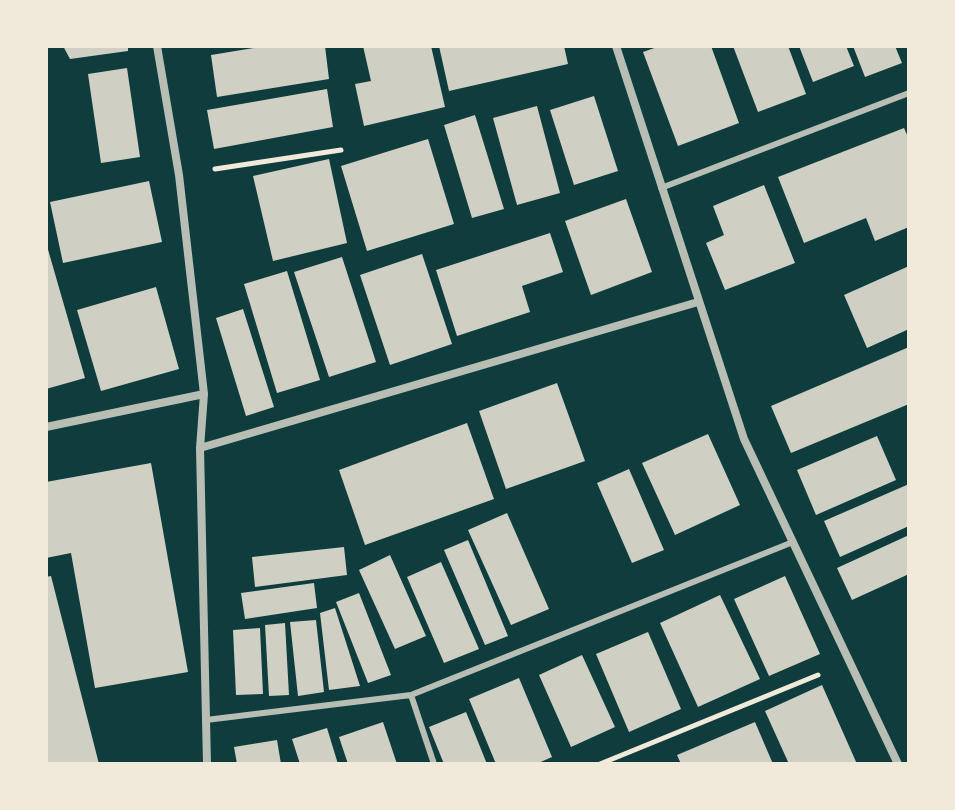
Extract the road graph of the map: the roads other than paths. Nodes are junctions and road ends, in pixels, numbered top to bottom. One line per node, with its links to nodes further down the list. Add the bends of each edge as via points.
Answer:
1 (157, 46): 6 (street, via 179,175)
2 (616, 46): 4 (street)
3 (909, 93): 4 (lane)
4 (661, 188): 5 (street)
5 (698, 302): 8 (street); 9 (street, via 744,439)
6 (204, 394): 7 (street); 8 (street)
7 (46, 427)
8 (200, 448): 11 (street)
9 (793, 542): 10 (lane); 14 (street)
10 (411, 695): 11 (lane); 13 (lane)
11 (206, 720): 12 (street)
12 (207, 764)
13 (434, 764)
14 (898, 764)

